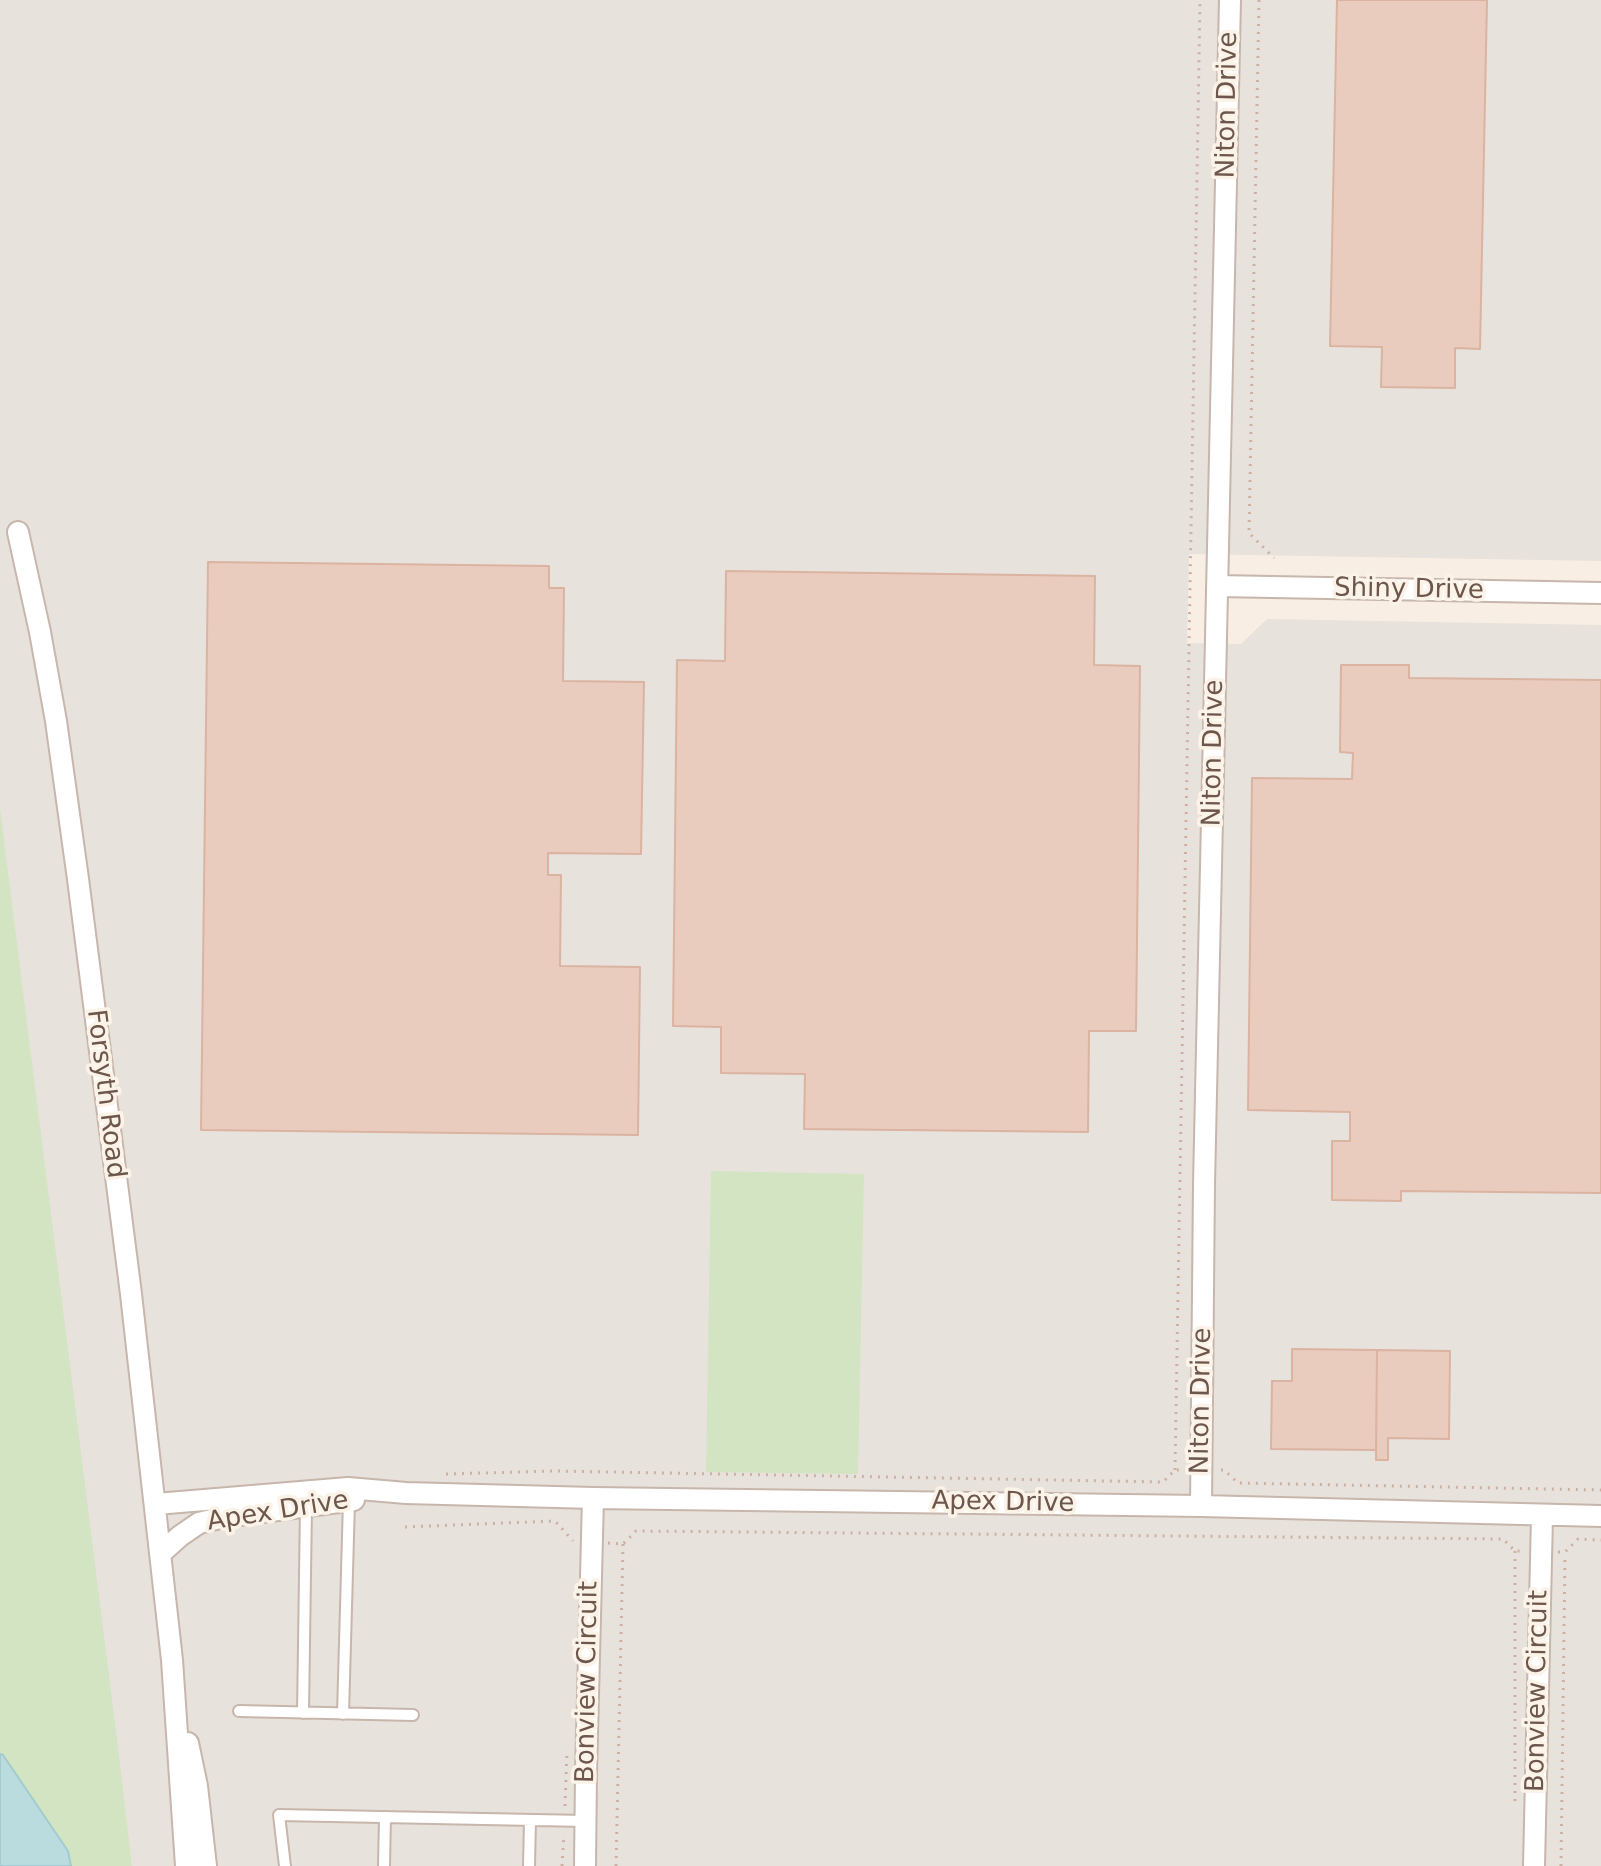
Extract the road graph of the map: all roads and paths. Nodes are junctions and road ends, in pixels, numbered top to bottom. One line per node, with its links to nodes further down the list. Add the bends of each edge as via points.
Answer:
1 (1200, 0): 8 (path)
2 (1230, 0): 6 (street, Niton Drive)
3 (1259, 0): 5 (path, via 1249,533)
4 (18, 532): 15 (street, Forsyth Road, via 56,721)
5 (1274, 558)
6 (1217, 586): 7 (street, Shiny Drive); 9 (street, Niton Drive)
7 (1601, 593)
8 (1175, 1470): 9 (path); 10 (path, via 1163,1482 555,1471)
9 (1202, 1470): 11 (path, via 1224,1470 1238,1483); 17 (street, Niton Drive)
10 (439, 1474)
11 (1601, 1490)
12 (406, 1493): 13 (street, Apex Drive); 14 (street, Apex Drive); 15 (street, Apex Drive, via 348,1488)
13 (593, 1498): 17 (street, Apex Drive); 22 (street, Bonview Circuit)
14 (349, 1501): 16 (street, Apex Drive); 31 (lane)
15 (156, 1504): 27 (street, Forsyth Road)
16 (306, 1506): 27 (street, Apex Drive, via 199,1523); 30 (lane)
17 (1201, 1506): 18 (street, Apex Drive)
18 (1542, 1516): 19 (street, Apex Drive); 25 (street, Bonview Circuit)
19 (1601, 1516)
20 (405, 1527): 22 (path, via 555,1521 574,1542)
21 (1601, 1540): 26 (path, via 1578,1539)
22 (592, 1543): 23 (path); 36 (street, Bonview Circuit)
23 (623, 1544): 24 (path, via 636,1531 668,1531 1503,1539); 43 (path)
24 (1515, 1551): 25 (path); 34 (path)
25 (1541, 1551): 26 (path); 44 (street, Bonview Circuit)
26 (1565, 1552): 45 (path)
27 (160, 1554): 28 (street, Forsyth Road)
28 (172, 1660): 37 (street, Forsyth Road); 38 (street, Forsyth Road, via 197,1786)
29 (239, 1711): 30 (lane)
30 (303, 1713): 31 (lane)
31 (343, 1714): 32 (lane)
32 (413, 1715)
33 (385, 1817): 35 (lane); 39 (lane, via 279,1815); 40 (lane)
34 (1515, 1819)
35 (530, 1820): 36 (lane); 41 (lane)
36 (586, 1821): 42 (street, Bonview Circuit)
37 (186, 1866)
38 (206, 1866)
39 (285, 1866)
40 (384, 1866)
41 (529, 1866)
42 (585, 1866)
43 (616, 1866)
44 (1534, 1866)
45 (1561, 1866)

